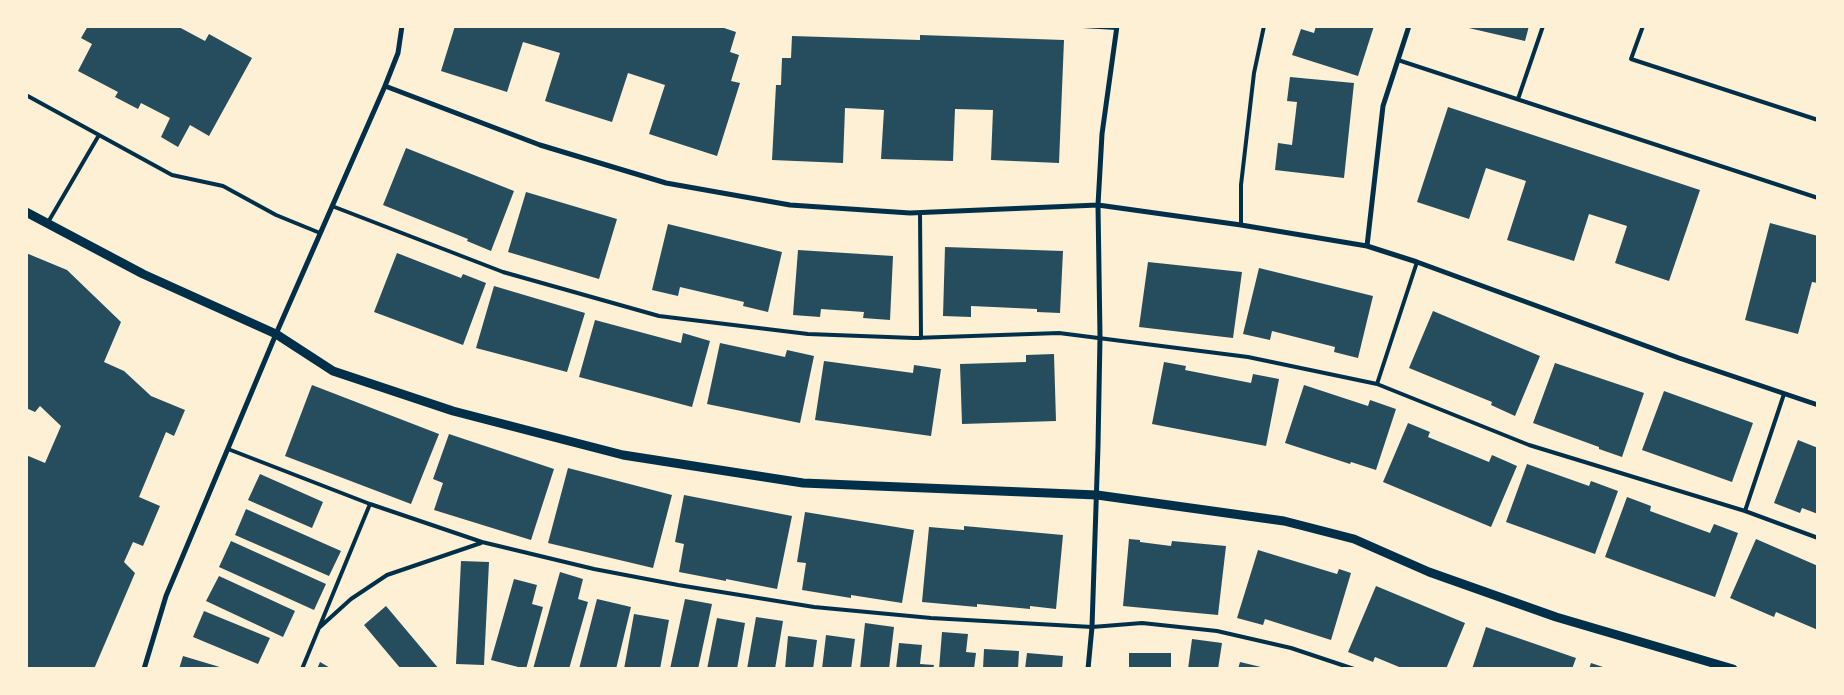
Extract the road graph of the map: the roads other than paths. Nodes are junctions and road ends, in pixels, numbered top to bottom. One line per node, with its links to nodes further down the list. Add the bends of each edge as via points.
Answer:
1 (402, 26): 9 (street, via 398,53)
2 (1082, 26): 7 (lane)
3 (1264, 26): 20 (lane, via 1254,73)
4 (1409, 26): 8 (street)
5 (1543, 26): 11 (lane)
6 (1643, 26): 12 (lane, via 1631,59)
7 (1117, 27): 15 (street, via 1102,134)
8 (1398, 60): 11 (lane); 22 (street, via 1383,106)
9 (385, 86): 16 (street); 18 (street, via 540,145 666,183 790,205)
10 (26, 95): 13 (lane)
11 (1518, 99): 14 (lane)
12 (1818, 120)
13 (100, 135): 19 (lane); 21 (lane, via 172,175 223,186 276,215)
14 (1818, 198)
15 (1098, 205): 18 (street); 20 (street); 26 (street)
16 (332, 206): 21 (street); 25 (lane, via 503,272 659,316 808,334)
17 (26, 212): 19 (street)
18 (920, 213): 25 (lane)
19 (47, 225): 24 (street, via 143,274)
20 (1241, 225): 22 (street)
21 (320, 233): 24 (street)
22 (1367, 246): 23 (street)
23 (1417, 262): 27 (lane); 28 (street)
24 (276, 334): 30 (street); 31 (street, via 333,371 452,411 623,455 803,482)
25 (921, 338): 26 (lane, via 1059,333)
26 (1100, 338): 27 (lane, via 1248,357); 31 (street)
27 (1377, 384): 33 (lane, via 1528,445)
28 (1784, 394): 29 (street); 33 (lane)
29 (1818, 405)
30 (228, 449): 32 (lane); 38 (street, via 166,596)
31 (1097, 495): 36 (street); 42 (street, via 1284,521 1354,539 1429,572 1556,617)
32 (370, 504): 35 (lane); 37 (lane)
33 (1745, 511): 34 (lane)
34 (1818, 538)
35 (482, 542): 36 (lane, via 678,586 814,607 931,618); 37 (lane, via 387,575 351,599)
36 (1092, 626): 40 (street); 41 (lane, via 1142,623 1217,631 1291,648)
37 (320, 627): 39 (lane)
38 (144, 669)
39 (302, 669)
40 (1088, 669)
41 (1354, 669)
42 (1734, 669)

